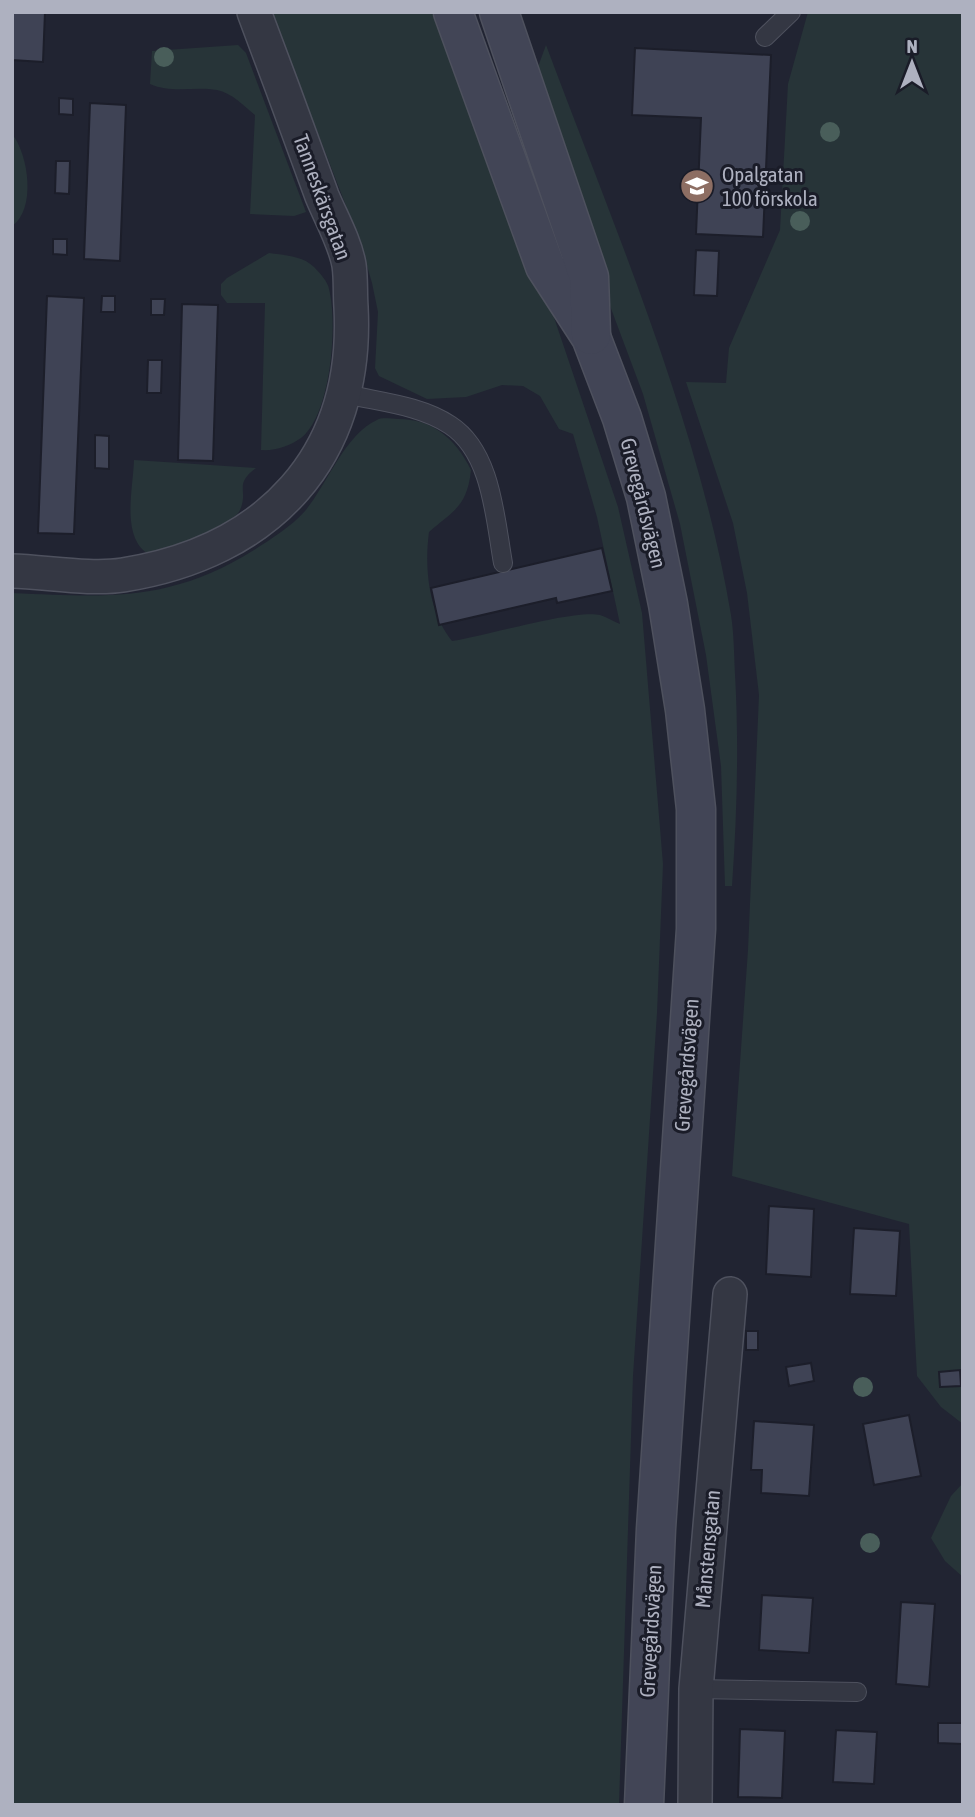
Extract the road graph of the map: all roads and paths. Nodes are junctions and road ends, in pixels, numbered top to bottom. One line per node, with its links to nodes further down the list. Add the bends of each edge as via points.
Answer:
1 (254, 12): 7 (street, Tanneskärsgatan, via 349,264 353,344)
2 (791, 12): 5 (lane)
3 (505, 14): 4 (street); 6 (street, Grevegårdsvägen, via 589,277)
4 (457, 22): 6 (street, Grevegårdsvägen, via 545,266)
5 (765, 37)
6 (591, 337): 13 (street, Grevegårdsvägen, via 646,497 685,710 696,809 696,929)
7 (346, 394): 8 (lane, via 428,414 464,438 489,490); 9 (street, Tanneskärsgatan, via 320,456 284,500 239,535 182,562 120,575)
8 (503, 563)
9 (12, 571)
10 (730, 1294): 11 (street, Månstensgatan)
11 (696, 1689): 12 (lane); 14 (street, Månstensgatan)
12 (857, 1692)
13 (643, 1805)
14 (695, 1805)

